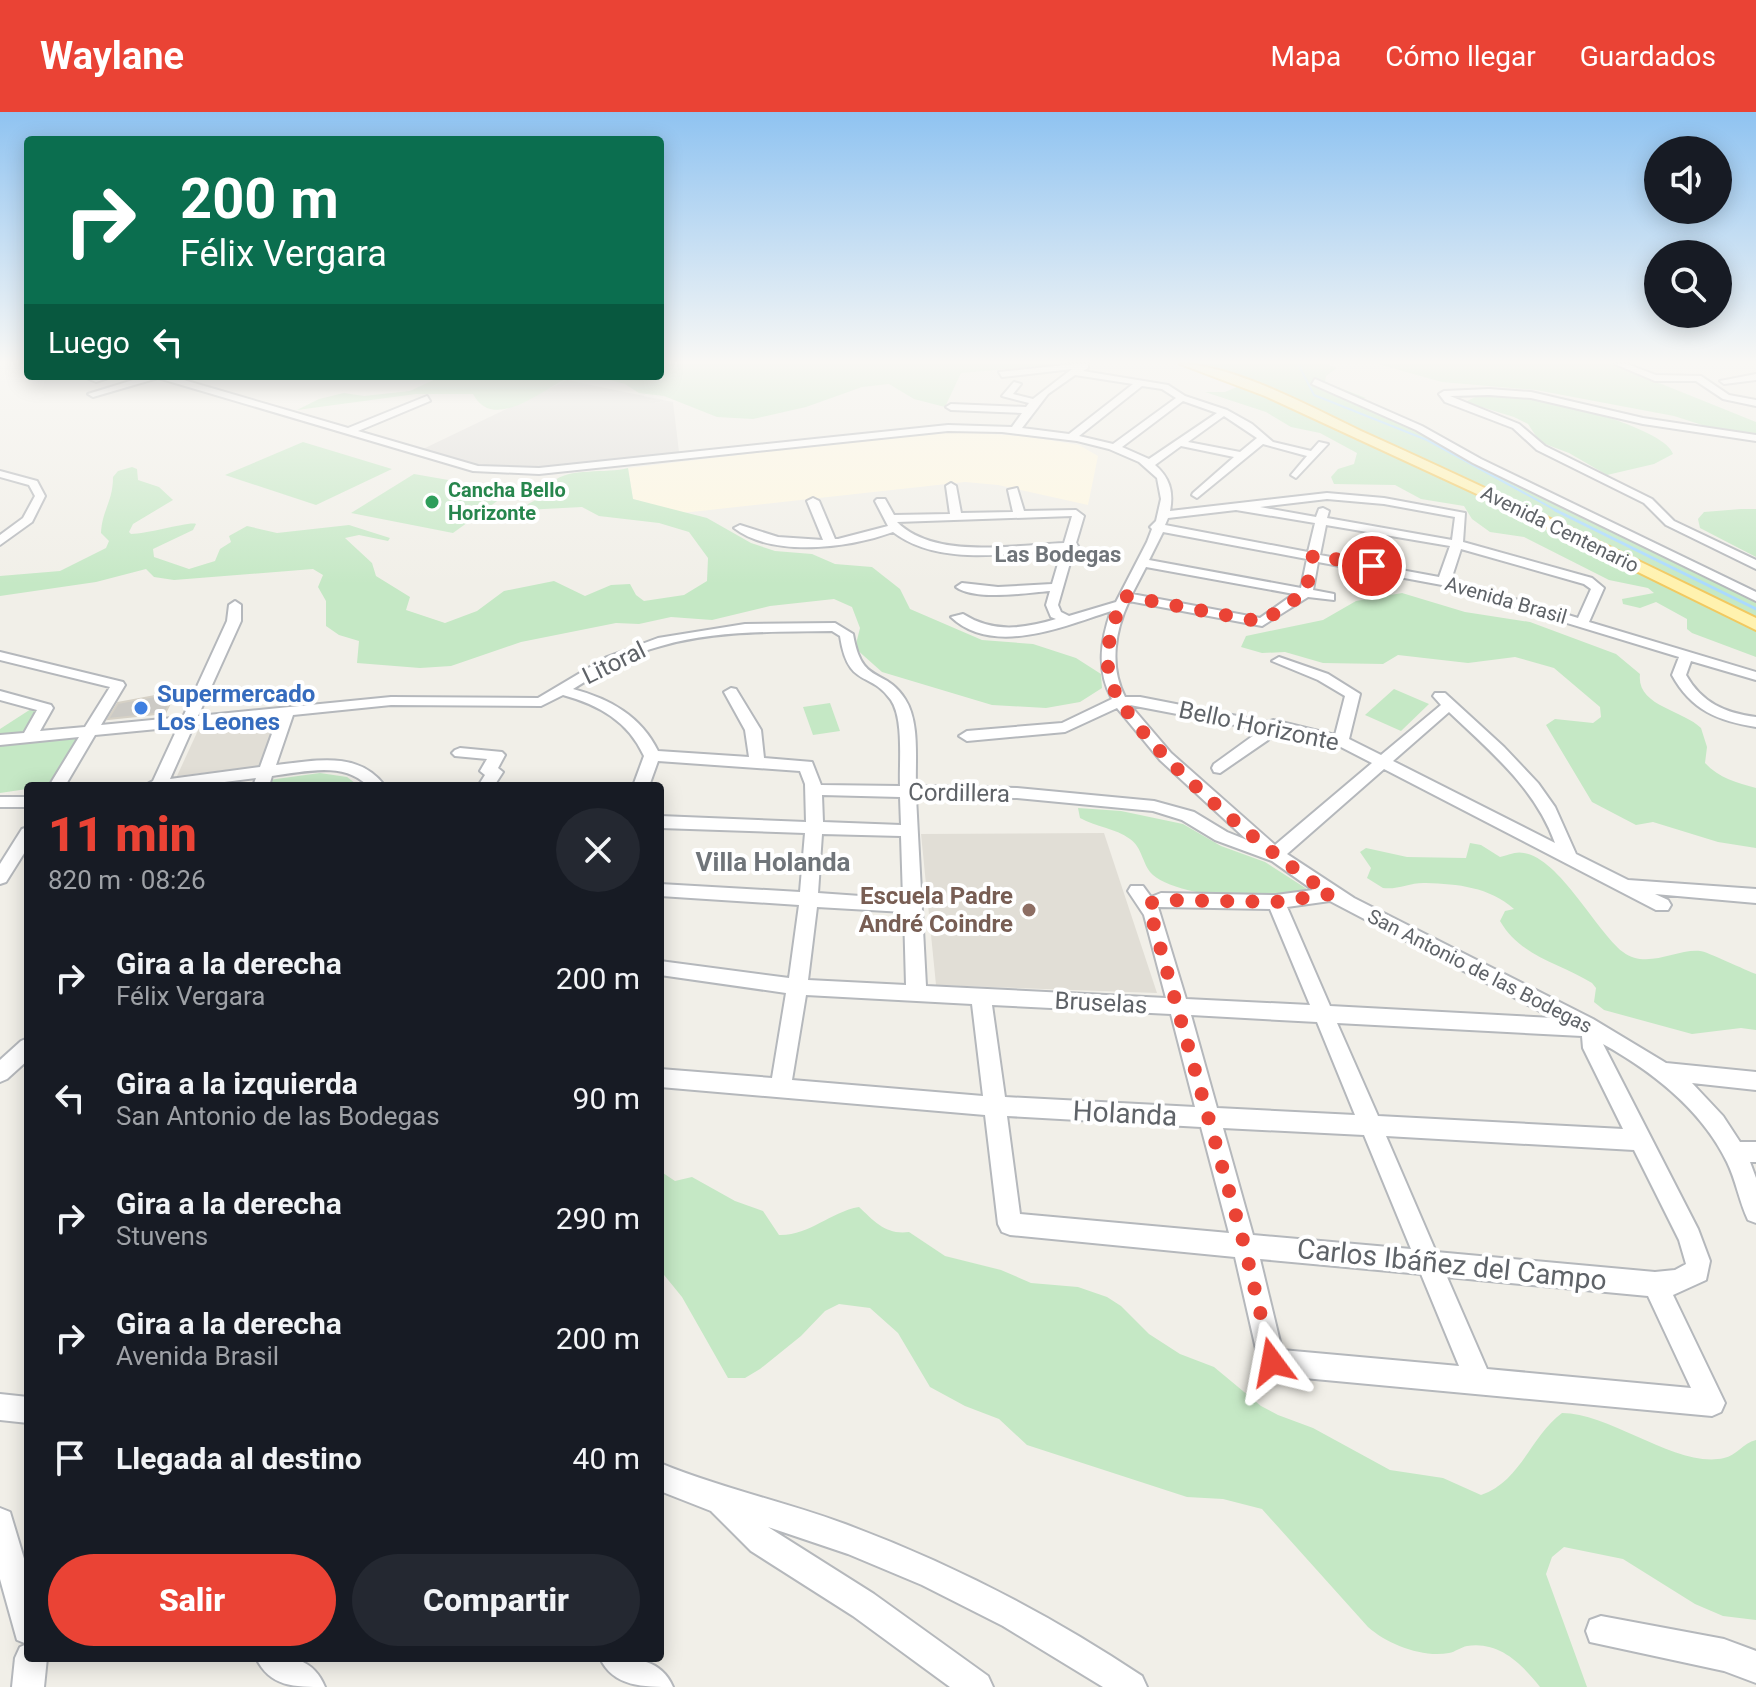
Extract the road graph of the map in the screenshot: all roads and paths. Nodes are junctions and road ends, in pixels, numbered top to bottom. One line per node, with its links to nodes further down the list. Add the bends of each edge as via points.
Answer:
1 (372, 438): 2 (street, via 477,469 519,473)
2 (843, 438)
3 (1066, 438): 4 (street)
4 (1070, 438): 13 (street)
5 (1128, 438): 13 (street)
6 (1188, 438): 11 (street)
7 (1263, 438): 14 (street); 15 (street)
8 (1366, 438): 50 (main road, Avenida Centenario)
9 (1436, 438): 44 (street)
10 (1529, 438): 38 (street, via 1648,501 1670,523)
11 (1180, 443): 15 (street); 16 (street)
12 (1323, 444): 14 (street)
13 (1115, 447): 16 (street)
14 (1314, 455): 18 (street)
15 (1243, 456): 21 (street)
16 (1150, 463): 29 (street, San Antonio de las Bodegas, via 1167,490)
17 (0, 474): 32 (street, via 33,483 40,496 28,520)
18 (1296, 475)
19 (951, 486): 27 (street)
20 (1013, 490): 26 (street)
21 (1197, 495)
22 (1327, 496): 25 (street); 28 (street); 34 (street, via 1461,515)
23 (813, 501): 33 (street)
24 (881, 501): 30 (street)
25 (1234, 506): 28 (street); 29 (street)
26 (1019, 513): 27 (street); 35 (street, via 1068,511 1078,516)
27 (956, 515): 30 (street)
28 (1321, 520): 34 (street); 36 (street)
29 (1159, 521): 36 (street, Avenida Brasil); 37 (street, San Antonio de las Bodegas)
30 (892, 523): 33 (street, via 863,538); 35 (street, via 918,542 950,549)
31 (740, 528): 33 (street, via 785,541)
32 (0, 541)
33 (830, 542)
34 (1457, 544): 39 (street); 49 (street, via 1595,584 1598,588)
35 (1072, 546): 41 (street)
36 (1313, 555): 39 (street, Avenida Brasil); 42 (street)
37 (1141, 562): 42 (street); 45 (street, San Antonio de las Bodegas)
38 (1756, 565)
39 (1444, 582): 49 (street, Avenida Brasil)
40 (962, 587): 41 (street)
41 (1056, 587): 48 (street, via 1052,608)
42 (1306, 592): 43 (street); 45 (street, via 1262,622)
43 (1330, 597)
44 (1756, 597)
45 (1123, 600): 48 (street); 58 (street, San Antonio de las Bodegas, via 1108,664)
46 (235, 605): 60 (street, via 234,621)
47 (958, 617): 48 (street, via 995,632)
48 (1067, 620)
49 (1583, 621): 51 (street, Avenida Brasil)
50 (1756, 625)
51 (1687, 653): 54 (street, Avenida Brasil); 61 (street, via 1679,675 1701,704 1720,717)
52 (0, 656): 63 (street, via 118,685)
53 (1279, 661): 67 (street, via 1353,694)
54 (1756, 676)
55 (564, 691): 59 (street, Litoral, via 541,702 391,701); 69 (street, via 605,704 626,718); 81 (street, Litoral, via 612,660 658,642 745,628 835,627 848,636 846,649 855,667 888,689 904,708)
56 (731, 692): 71 (street, via 753,730)
57 (0, 695): 65 (street, via 46,708)
58 (1119, 701): 62 (street, Bello Horizonte); 64 (street, via 1065,727); 89 (street, San Antonio de las Bodegas, via 1192,781)
59 (287, 712): 60 (street, Litoral); 73 (street)
60 (190, 722): 63 (street, Litoral); 75 (street)
61 (1756, 722)
62 (1273, 725): 67 (street, Bello Horizonte); 72 (street)
63 (88, 734): 65 (street, Litoral); 74 (street)
64 (967, 736)
65 (29, 738): 66 (street, Litoral)
66 (0, 740)
67 (1341, 741): 70 (street, Bello Horizonte)
68 (460, 753): 78 (street, via 497,755)
69 (652, 756): 71 (street); 79 (street)
70 (1384, 762): 89 (street); 90 (street, Bello Horizonte); 90 (street, via 1444,700 1525,775 1550,812)
71 (757, 763): 80 (street, via 806,766)
72 (1220, 768)
73 (264, 779): 76 (street); 77 (street, via 338,765 362,771)
74 (59, 782)
75 (161, 782)
76 (219, 782)
77 (373, 782)
78 (489, 782)
79 (642, 782)
80 (815, 790): 81 (street, Cordillera); 86 (street)
81 (908, 792): 87 (street, Litoral); 89 (street, Cordillera, via 1017,793 1154,806)
82 (0, 802): 83 (street)
83 (24, 802): 84 (street)
84 (0, 817)
85 (664, 822): 86 (street)
86 (813, 828): 87 (street); 96 (street)
87 (909, 831): 99 (street, Litoral)
88 (24, 839): 91 (street)
89 (1274, 855): 94 (street, San Antonio de las Bodegas)
90 (1569, 858): 92 (street, Bello Horizonte)
91 (2, 872)
92 (1622, 884): 95 (street); 98 (street, Bello Horizonte)
93 (664, 890): 96 (street)
94 (1331, 894): 97 (street); 106 (street, San Antonio de las Bodegas)
95 (1756, 896)
96 (809, 899): 99 (street); 101 (street)
97 (1276, 902): 104 (street, via 1143,897); 105 (street)
98 (1662, 905)
99 (912, 906): 102 (street, Litoral)
100 (664, 969): 101 (street, Bruselas)
101 (799, 987): 102 (street, Bruselas); 114 (street)
102 (916, 992): 103 (street, Bruselas)
103 (981, 997): 104 (street, Bruselas); 115 (street)
104 (1176, 1007): 105 (street, Bruselas); 116 (street)
105 (1323, 1014): 106 (street, Bruselas); 117 (street)
106 (1591, 1028): 108 (street, San Antonio de las Bodegas); 111 (street, via 1593,1048)
107 (24, 1051): 110 (street)
108 (1633, 1051): 109 (street, San Antonio de las Bodegas); 111 (street)
109 (1661, 1071): 113 (street); 119 (street, San Antonio de las Bodegas)
110 (0, 1073)
111 (1606, 1075): 118 (street)
112 (664, 1078): 114 (street, Holanda)
113 (1756, 1081)
114 (780, 1090): 115 (street, Holanda)
115 (995, 1106): 116 (street, Holanda); 121 (street, Carlos Ibáñez del Campo, via 1010,1224)
116 (1208, 1118): 117 (street, Holanda); 121 (street)
117 (1372, 1126): 118 (street, Holanda); 122 (street)
118 (1638, 1140): 123 (street, via 1698,1261 1691,1277)
119 (1745, 1152): 120 (street, San Antonio de las Bodegas)
120 (1756, 1212)
121 (1244, 1244): 122 (street, Carlos Ibáñez del Campo); 124 (street, via 1272,1362)
122 (1429, 1260): 123 (street, Carlos Ibáñez del Campo); 124 (street)
123 (1655, 1284): 124 (street, via 1712,1403)
124 (1478, 1380)
125 (0, 1407): 126 (street)
126 (24, 1410)
127 (664, 1478): 128 (street)
128 (719, 1498): 137 (street, via 763,1545 876,1613); 138 (street, via 804,1524 918,1569 1042,1629)
129 (0, 1522): 130 (street)
130 (24, 1614)
131 (1601, 1631): 134 (street, via 1724,1655)
132 (31, 1662): 135 (street)
133 (277, 1662): 136 (street)
134 (1756, 1667)
135 (28, 1687)
136 (309, 1687)
137 (977, 1687)
138 (1131, 1687)

